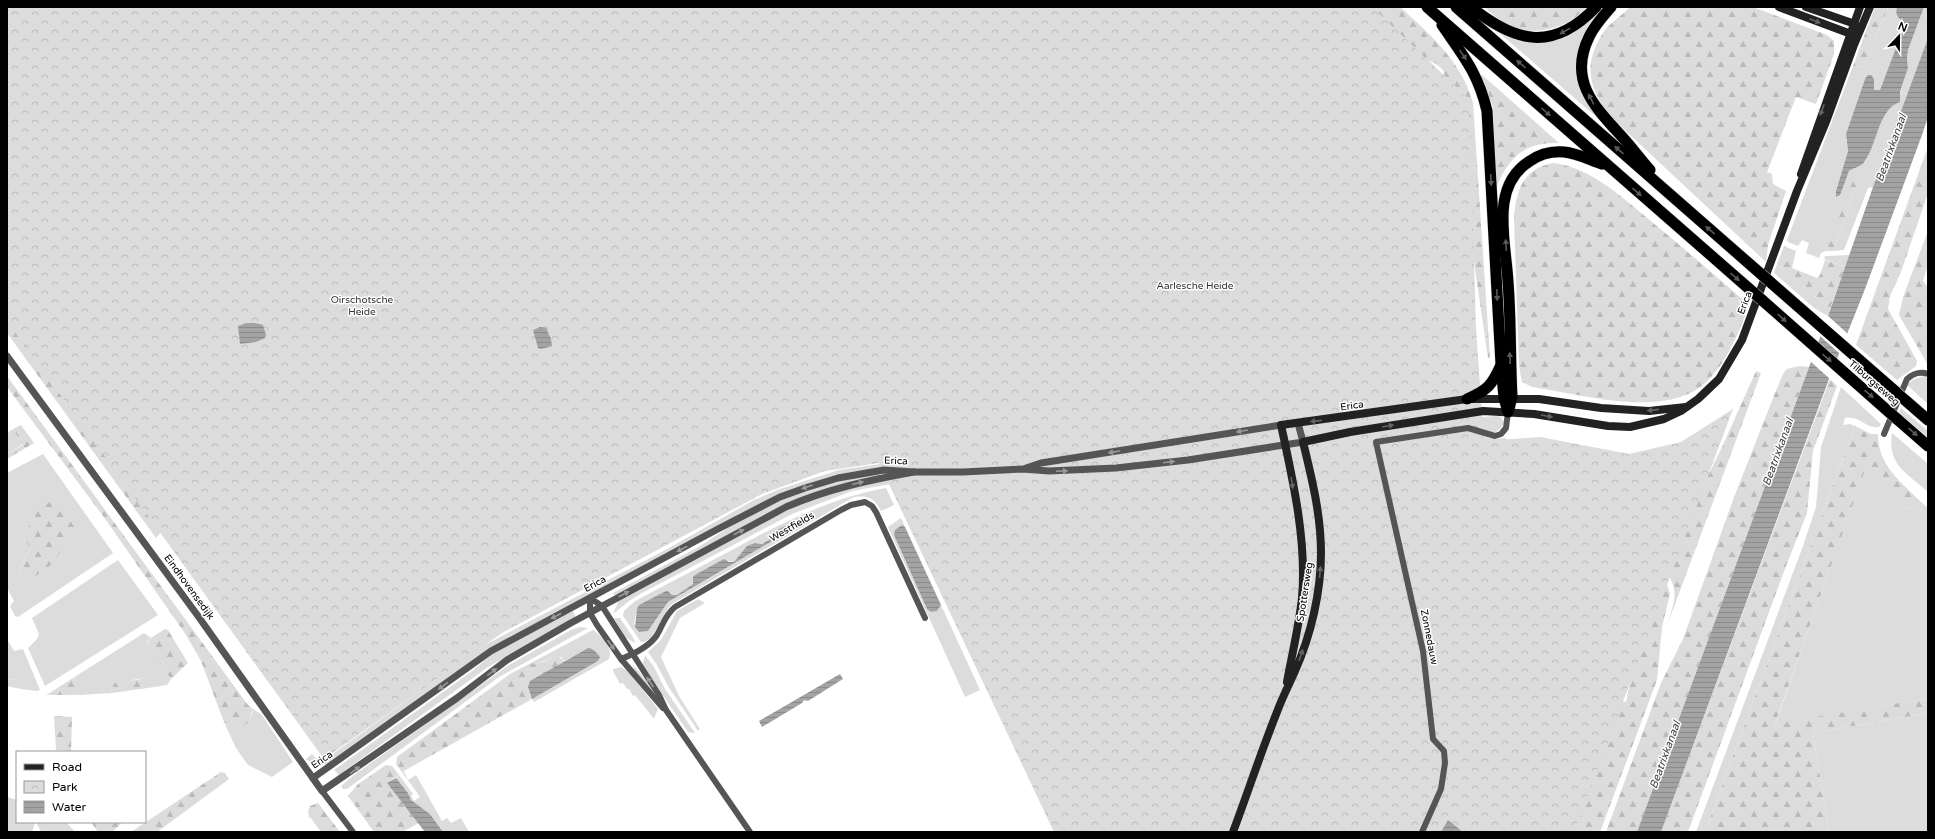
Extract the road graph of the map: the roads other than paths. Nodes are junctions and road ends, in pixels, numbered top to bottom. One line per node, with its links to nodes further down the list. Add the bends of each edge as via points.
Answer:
1 (1456, 7): 14 (highway, one-way to 1)
2 (1471, 7): 3 (highway, one-way to 2, via 1586,18 1563,33 1538,38 1513,34 1490,22)
3 (1596, 7)
4 (1611, 7): 14 (highway, one-way to 4, via 1602,116 1585,87 1582,64 1586,43)
5 (1779, 7): 11 (main road, one-way to 11)
6 (1806, 7): 10 (main road)
7 (1860, 7): 10 (main road, Erica)
8 (1870, 7): 10 (main road, Erica)
9 (1430, 9): 12 (highway, Tilburgseweg, one-way to 12); 16 (highway, one-way to 16, via 1473,70 1482,89 1487,111)
10 (1857, 27): 11 (main road, Erica); 13 (main road, Erica, via 1826,122)
11 (1851, 34): 13 (main road, Erica, one-way to 13, via 1803,165)
12 (1608, 166): 18 (highway, one-way to 12, via 1508,283 1503,207 1506,190 1521,167 1533,158 1549,152 1570,153); 28 (highway, Tilburgseweg, one-way to 28)
13 (1797, 191): 20 (main road, Erica, via 1737,351 1719,379 1707,392)
14 (1669, 194): 22 (highway, Tilburgseweg, one-way to 14, bridge)
15 (7, 356): 39 (street, Eindhovensedijk)
16 (1501, 364): 18 (highway); 19 (highway, via 1489,387)
17 (1928, 374): 25 (street, via 1919,372 1907,379)
18 (1508, 398): 19 (main road, Erica); 20 (main road, Erica, one-way to 18, via 1649,411); 21 (highway)
19 (1467, 399): 23 (main road, Erica, one-way to 23)
20 (1686, 406): 21 (main road, Erica, one-way to 20, via 1630,427 1664,419)
21 (1508, 412): 26 (main road, Erica, one-way to 21, via 1442,416 1484,411); 44 (street, Zonnedauw, via 1507,424 1501,434 1495,436 1462,428 1376,442 1423,651 1433,739 1444,751 1445,763 1440,789)
22 (1928, 420)
23 (1298, 423): 24 (main road, Erica); 26 (street, Spottersweg)
24 (1280, 425): 27 (main road, Spottersweg); 29 (street, Erica, one-way to 29, via 1041,463)
25 (1884, 434)
26 (1303, 442): 27 (street, Erica); 37 (main road, Spottersweg, one-way to 26, via 1309,633 1320,574 1320,522)
27 (1285, 445): 29 (street, Erica, one-way to 27, via 1049,471 1116,468); 37 (main road, Spottersweg, one-way to 37, via 1297,511 1303,565 1297,635)
28 (1928, 446)
29 (1023, 469): 30 (street, Erica)
30 (914, 472): 31 (street, Erica, one-way to 31, via 884,470 862,473 819,483 786,495); 32 (street, Erica, one-way to 30, via 786,507 862,482)
31 (590, 598): 32 (street); 33 (street); 39 (street, Erica, one-way to 39, via 491,651)
32 (602, 606): 33 (street, Erica); 35 (street)
33 (590, 613): 36 (street, one-way to 36); 40 (street, Erica, one-way to 33, via 457,698 507,660)
34 (925, 618): 35 (street, Westfields, via 876,512 865,502 841,510 675,606 652,641)
35 (632, 655): 36 (street, Westfields); 38 (street, one-way to 35)
36 (621, 659): 38 (street)
37 (1285, 690): 43 (main road, Spottersweg)
38 (666, 710): 42 (street)
39 (313, 778): 40 (street, Eindhovensedijk)
40 (322, 791): 41 (street, Eindhovensedijk)
41 (353, 832)
42 (750, 832)
43 (1233, 832)
44 (1422, 832)

